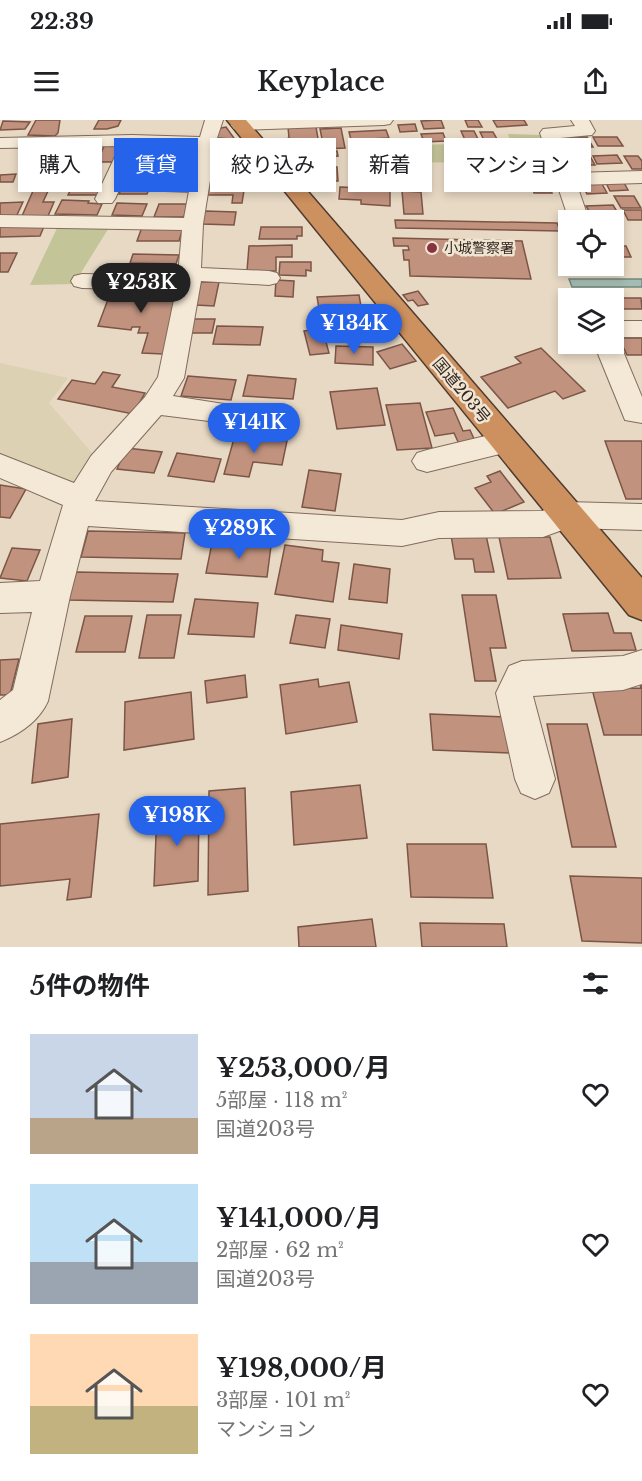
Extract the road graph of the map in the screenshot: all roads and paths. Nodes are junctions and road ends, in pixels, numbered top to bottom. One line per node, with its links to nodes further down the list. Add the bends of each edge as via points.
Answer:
1 (214, 120): 9 (street)
2 (384, 120): 4 (street)
3 (580, 120): 6 (street, via 586,131 549,133)
4 (238, 123): 5 (highway, 国道203号)
5 (250, 138)
6 (551, 138)
7 (114, 142): 11 (street, via 66,149)
8 (198, 143): 9 (street)
9 (207, 143): 10 (street); 20 (street)
10 (210, 143)
11 (2, 147)
12 (114, 179): 17 (street)
13 (591, 180): 14 (street)
14 (639, 182)
15 (296, 192): 30 (highway, 国道203号)
16 (569, 192): 18 (street)
17 (105, 199)
18 (576, 210)
19 (0, 221): 20 (street)
20 (193, 224): 21 (street)
21 (190, 278): 22 (street); 23 (street); 27 (street, via 171,378)
22 (269, 278)
23 (82, 281)
24 (624, 329): 25 (street)
25 (642, 329)
26 (610, 354): 28 (street, via 635,413)
27 (155, 404): 29 (street); 33 (street, via 101,464)
28 (642, 413)
29 (233, 414)
30 (506, 442): 31 (street); 34 (highway, 国道203号)
31 (427, 461)
32 (0, 465): 33 (street)
33 (79, 506): 34 (street, via 402,533 440,525 543,524); 36 (street)
34 (567, 515): 35 (street); 38 (highway, 国道203号)
35 (642, 517)
36 (53, 596): 37 (street); 40 (street, via 29,701)
37 (0, 598)
38 (642, 604)
39 (642, 667): 41 (street, via 623,673 522,679 514,693)
40 (0, 723)
41 (535, 779)

